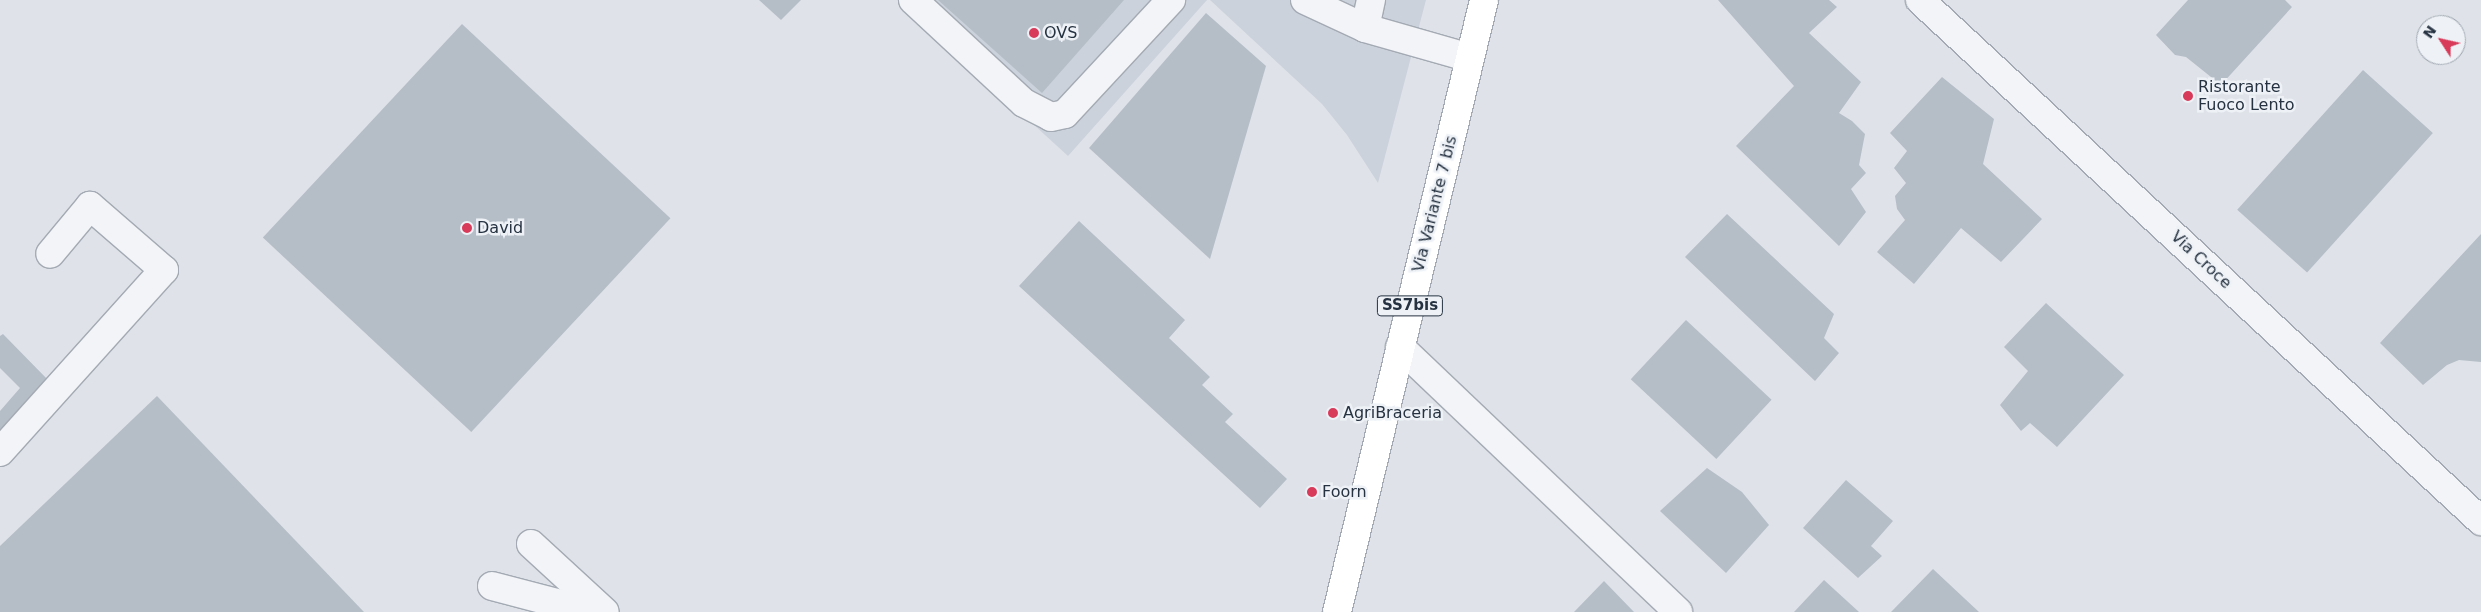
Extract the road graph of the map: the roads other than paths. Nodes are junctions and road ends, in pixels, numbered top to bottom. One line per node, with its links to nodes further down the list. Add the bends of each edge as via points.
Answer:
1 (913, 0): 2 (street, via 1024,104 1051,116 1065,114)
2 (1171, 0)
3 (1305, 0): 7 (street)
4 (1371, 0): 7 (street)
5 (1484, 0): 8 (main road, Via Variante 7 bis / SS7bis)
6 (1934, 4): 12 (street, Via Croce)
7 (1365, 28): 8 (street)
8 (1470, 58): 10 (main road, Via Variante 7 bis / SS7bis)
9 (50, 254): 11 (street, via 90,206 164,270)
10 (1400, 347): 17 (main road, Via Variante 7 bis / SS7bis); 18 (street)
11 (0, 452)
12 (2481, 521)
13 (531, 544): 16 (street)
14 (492, 586): 15 (street)
15 (591, 612)
16 (605, 612)
17 (1337, 612)
18 (1678, 612)

